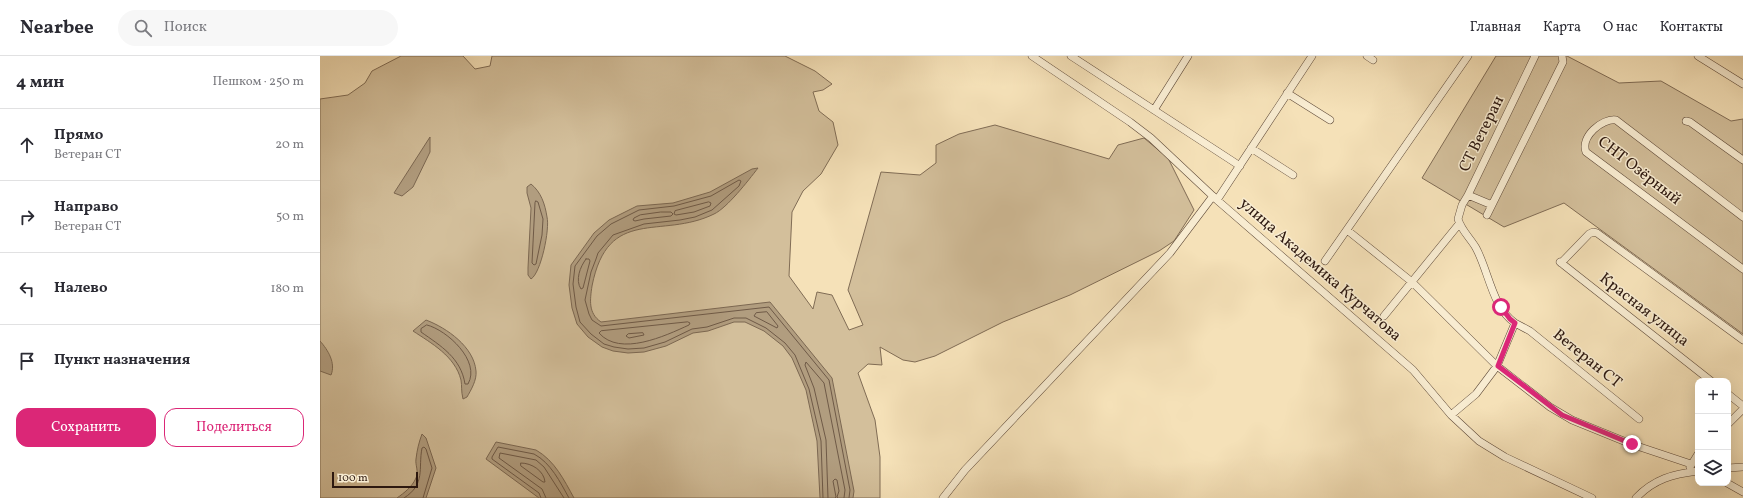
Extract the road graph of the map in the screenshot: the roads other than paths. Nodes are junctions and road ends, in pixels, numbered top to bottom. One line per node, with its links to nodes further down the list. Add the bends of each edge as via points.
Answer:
1 (1032, 56): 19 (street, улица Академика Курчатова, via 1151,138)
2 (1071, 56): 11 (street)
3 (1188, 56): 11 (street)
4 (1312, 56): 10 (street)
5 (1468, 56): 24 (street)
6 (1535, 56): 18 (street, СТ Ветеран)
7 (1562, 56): 20 (street, via 1563,62)
8 (1698, 56): 9 (street)
9 (1743, 84)
10 (1287, 94): 12 (street); 14 (street)
11 (1154, 110): 16 (street)
12 (1330, 120)
13 (1686, 121): 15 (street)
14 (1251, 148): 16 (street); 17 (street)
15 (1743, 160)
16 (1240, 166): 19 (street)
17 (1293, 175)
18 (1468, 195): 20 (street); 23 (street, СТ Ветеран, via 1458,214)
19 (1215, 198): 36 (street, улица Академика Курчатова, via 1413,370); 47 (street, via 1170,253 965,470)
20 (1492, 205): 21 (street)
21 (1487, 214)
22 (1743, 217): 26 (street, СНТ Озёрный, via 1616,120 1611,119 1597,126 1586,142 1586,152)
23 (1460, 224): 27 (street); 29 (street, Ветеран СТ, via 1479,254 1501,307)
24 (1347, 230): 25 (street); 27 (street)
25 (1325, 261)
26 (1743, 269)
27 (1412, 282): 28 (street); 31 (street)
28 (1384, 316)
29 (1515, 323): 31 (street); 37 (street, Ветеран СТ, via 1530,331)
30 (1743, 340): 32 (street, Красная улица, via 1597,233 1589,234 1560,263)
31 (1498, 366): 36 (street, via 1476,394); 40 (street, via 1562,415 1632,444)
32 (1707, 378)
33 (1731, 396): 34 (street)
34 (1743, 406)
35 (1743, 409): 38 (street)
36 (1451, 415): 48 (street, улица Академика Курчатова, via 1479,441 1505,457)
37 (1639, 419)
38 (1731, 421)
39 (1695, 458): 40 (street)
40 (1691, 464): 44 (street)
41 (1743, 466): 42 (street)
42 (1731, 468)
43 (1695, 472): 44 (street)
44 (1687, 473): 49 (street, via 1659,480)
45 (1731, 485): 46 (street)
46 (1743, 492)
47 (943, 498)
48 (1592, 498)
49 (1636, 498)

